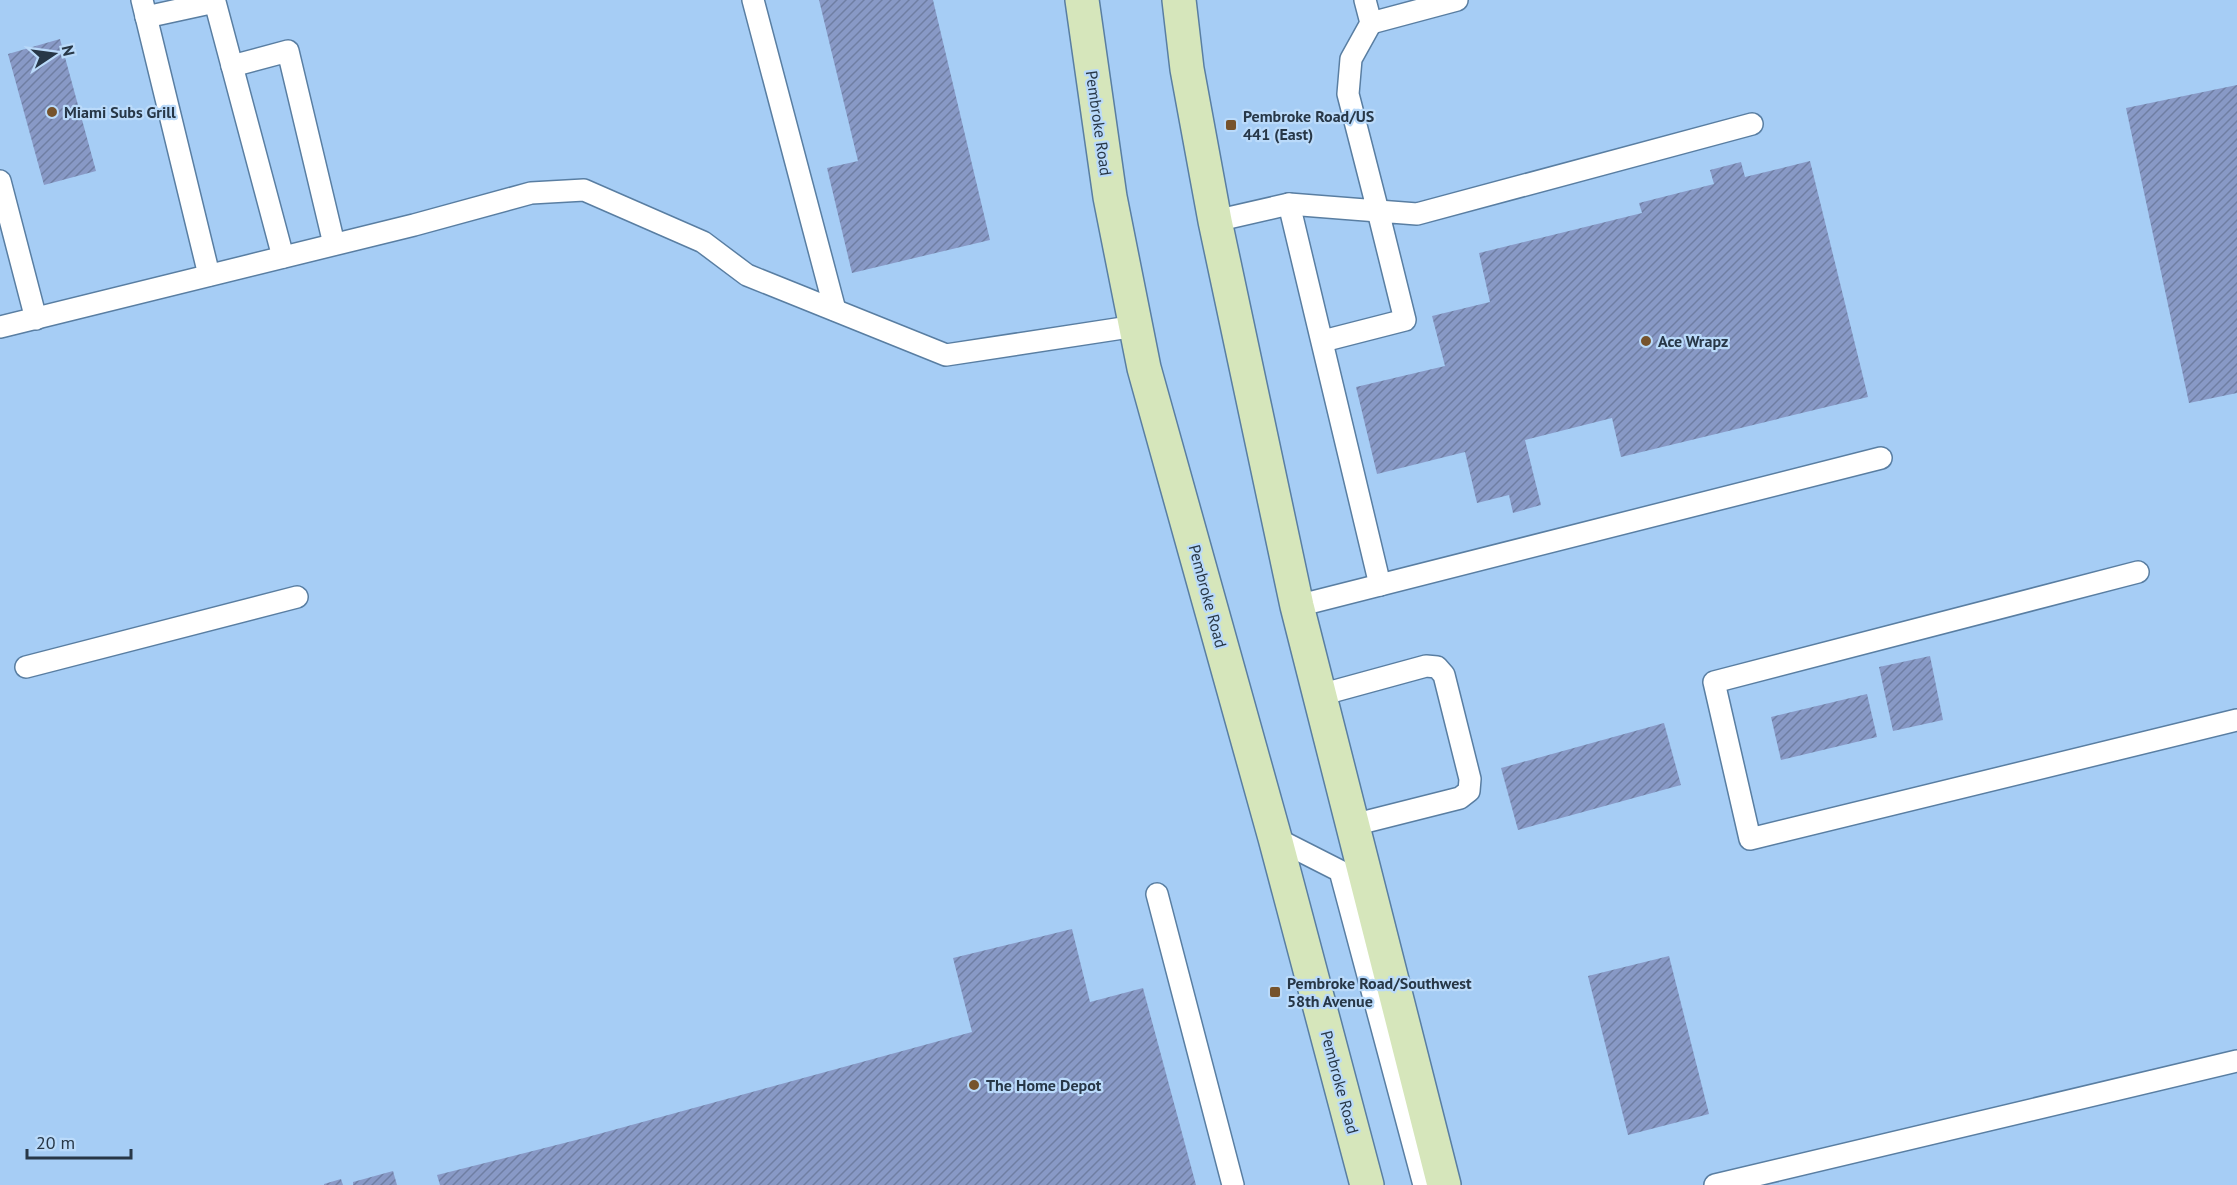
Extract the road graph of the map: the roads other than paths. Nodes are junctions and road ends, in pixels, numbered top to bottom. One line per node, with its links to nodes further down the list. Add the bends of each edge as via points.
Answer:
1 (753, 0): 17 (lane)
2 (1082, 0): 19 (main road, Pembroke Road, via 1110,197)
3 (1179, 0): 13 (main road, via 1187,69)
4 (1365, 0): 7 (lane)
5 (1457, 0): 7 (lane)
6 (144, 8): 8 (lane, via 215,2); 16 (lane)
7 (1371, 23): 12 (lane, via 1351,59 1348,94)
8 (232, 66): 14 (lane, via 288,51); 15 (lane)
9 (1752, 124): 12 (lane, via 1417,214)
10 (0, 181): 18 (lane)
11 (1289, 204): 12 (lane); 13 (lane); 21 (lane)
12 (1378, 211): 21 (lane, via 1405,320)
13 (1215, 221): 26 (main road)
14 (334, 244): 15 (lane); 17 (lane, via 531,193 584,190 703,242 747,274)
15 (283, 256): 16 (lane)
16 (209, 274): 18 (lane)
17 (835, 310): 19 (lane, via 946,355)
18 (36, 319): 20 (lane)
19 (1137, 326): 31 (main road, Pembroke Road, via 1144,368)
20 (0, 327)
21 (1323, 341): 24 (lane)
22 (1881, 458): 24 (lane)
23 (2138, 572): 29 (lane, via 1714,682 1750,839)
24 (1380, 585): 26 (lane)
25 (297, 597): 27 (lane)
26 (1297, 606): 28 (main road)
27 (26, 667)
28 (1320, 695): 30 (main road); 30 (lane, via 1426,666 1437,666 1444,675 1470,779 1469,791 1460,798)
29 (2237, 720)
30 (1353, 825): 37 (main road)
31 (1275, 838): 35 (main road, Pembroke Road); 36 (lane, via 1340,872)
32 (1157, 894): 34 (lane)
33 (2237, 1061): 38 (lane)
34 (1233, 1185)
35 (1367, 1185)
36 (1424, 1185)
37 (1444, 1185)
38 (1715, 1185)

